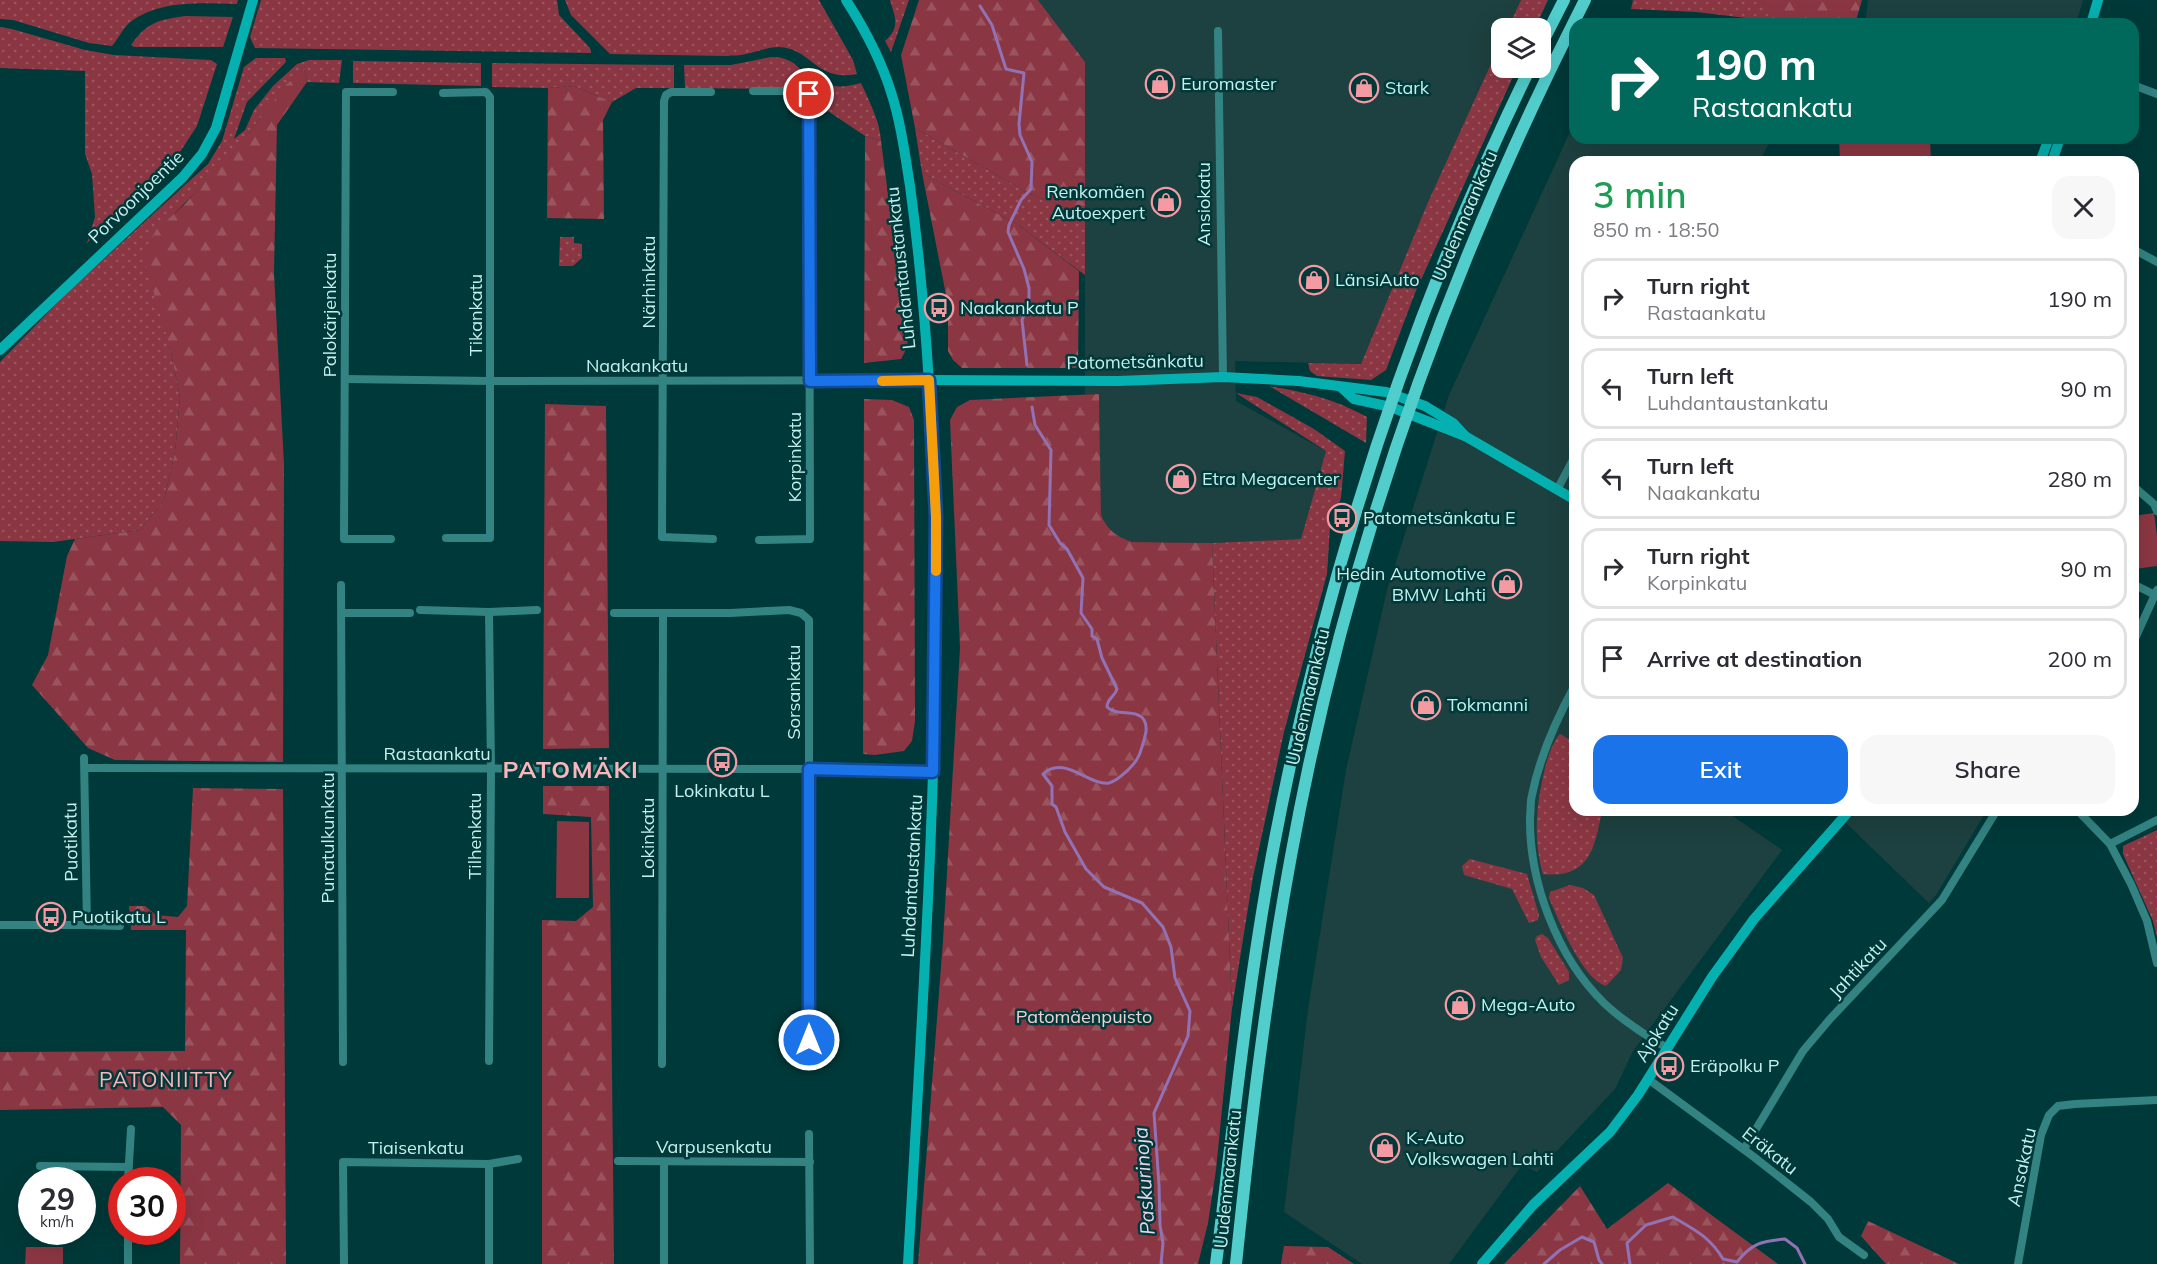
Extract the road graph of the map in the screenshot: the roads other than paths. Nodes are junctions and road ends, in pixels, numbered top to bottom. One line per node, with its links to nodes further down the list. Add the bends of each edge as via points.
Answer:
1 (253, 0): 20 (street, Porvoonjoentie, via 216,128 202,154 183,177)
2 (846, 0): 24 (street, Luhdantaustankatu, via 881,66 900,122 919,248)
3 (1564, 0): 8 (main road)
4 (1585, 0): 6 (main road, Uudenmaankatu)
5 (2098, 0): 7 (street)
6 (1576, 18)
7 (2093, 18)
8 (1551, 25)
9 (1218, 31): 21 (street, Ansiokatu)
10 (1569, 33): 28 (main road, Uudenmaankatu, via 1511,151)
11 (1525, 78): 27 (main road, Uudenmaankatu, via 1470,200)
12 (2139, 87): 17 (street)
13 (753, 91): 26 (street, Korpinkatu, via 809,94)
14 (393, 92): 22 (street, Palokärjenkatu, via 346,92)
15 (711, 92): 23 (street, Närhinkatu, via 671,92 664,101)
16 (443, 93): 25 (street, Tikankatu, via 486,92 490,97)
17 (2157, 94)
18 (2139, 252): 19 (street)
19 (2157, 262)
20 (0, 350)
21 (1223, 377): 24 (street, Patometsänkatu); 27 (street, Patometsänkatu, via 1368,389)
22 (346, 379): 25 (street, Naakankatu); 37 (street, Palokärjenkatu, via 344,539)
23 (664, 380): 25 (street, Naakankatu); 26 (street, Naakankatu); 38 (street, Närhinkatu, via 662,537)
24 (929, 380): 26 (street, Naakankatu); 58 (street, Luhdantaustankatu, via 936,517)
25 (490, 381): 36 (street, Tikankatu, via 490,538)
26 (810, 381): 39 (street, Korpinkatu, via 810,539)
27 (1393, 401): 28 (street, Patometsänkatu); 29 (street); 93 (main road, Uudenmaankatu, via 1337,579 1282,806 1250,997)
28 (1412, 401): 29 (main road, Uudenmaankatu); 30 (street, Patometsänkatu, via 1453,423)
29 (1408, 414): 30 (street); 94 (main road, Uudenmaankatu, via 1345,617 1291,855 1266,1012)
30 (1465, 436): 32 (street)
31 (1569, 467): 32 (street)
32 (1557, 490): 34 (street)
33 (2139, 491): 35 (street)
34 (1569, 497)
35 (2157, 511)
36 (446, 538)
37 (391, 539)
38 (712, 539)
39 (759, 540)
40 (341, 585): 47 (street, Punatulkunkatu)
41 (2139, 587): 42 (street)
42 (2156, 594): 50 (street)
43 (420, 610): 45 (street)
44 (537, 610): 45 (street)
45 (489, 612): 55 (street, Tilhenkatu)
46 (614, 612): 49 (street)
47 (343, 613): 48 (street); 54 (street, Punatulkunkatu)
48 (410, 613)
49 (663, 613): 56 (street, Lokinkatu); 57 (street, Sorsankatu, via 789,610 808,616)
50 (2139, 630)
51 (1569, 698): 68 (street, via 1543,753 1531,796 1531,857 1538,888 1551,924 1583,977 1604,1003)
52 (84, 758): 53 (street, Puotikatu)
53 (85, 768): 54 (street, Rastaankatu); 65 (street, Puotikatu)
54 (343, 769): 55 (street, Rastaankatu); 70 (street, Punatulkunkatu)
55 (491, 769): 56 (street, Rastaankatu); 69 (street, Tilhenkatu)
56 (663, 769): 57 (street, Rastaankatu); 71 (street, Lokinkatu)
57 (809, 769): 58 (street, Rastaankatu); 72 (street, Sorsankatu)
58 (933, 772): 92 (street, Luhdantaustankatu)
59 (1845, 816): 68 (street, Ajokatu, via 1754,919)
60 (1993, 816): 77 (street, Jahtikatu, via 1942,900 1803,1052)
61 (2083, 816): 63 (street)
62 (2157, 820): 63 (street)
63 (2110, 844): 67 (street, via 2147,921)
64 (0, 925): 65 (street)
65 (87, 925): 66 (street)
66 (120, 926)
67 (2157, 963)
68 (1667, 1048): 73 (street, Ajokatu)
69 (489, 1061)
70 (343, 1062)
71 (662, 1064)
72 (810, 1064)
73 (1648, 1079): 77 (street, Eräkatu); 95 (street, Ajokatu, via 1610,1132 1533,1205)
74 (2157, 1100): 96 (street, Ansakatu, via 2058,1106 2049,1114 2041,1135)
75 (131, 1129): 84 (street)
76 (809, 1134): 80 (street)
77 (1744, 1149): 86 (street, Eräkatu, via 1811,1202 1839,1236)
78 (518, 1159): 82 (street, Tiaisenkatu)
79 (618, 1161): 81 (street, Varpusenkatu)
80 (810, 1162): 81 (street, Varpusenkatu); 91 (street)
81 (664, 1163): 90 (street)
82 (489, 1164): 88 (street, Tiaisenkatu, via 343,1162); 89 (street, Tiaisenkatu)
83 (40, 1166): 84 (street)
84 (128, 1167)
85 (128, 1245): 87 (street)
86 (1864, 1255)
87 (128, 1264)
88 (344, 1264)
89 (489, 1264)
90 (664, 1264)
91 (810, 1264)
92 (908, 1264)
93 (1216, 1264)
94 (1236, 1264)
95 (1482, 1264)
96 (2018, 1264)

